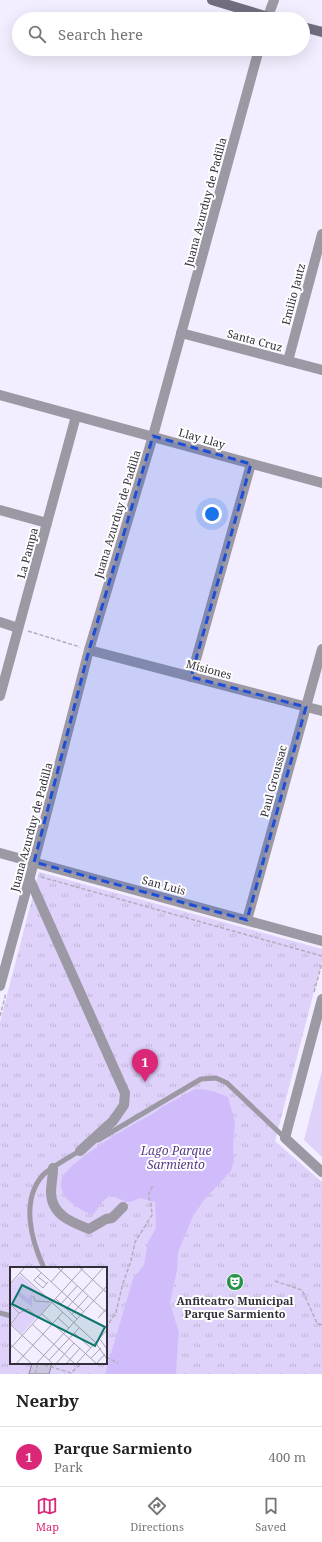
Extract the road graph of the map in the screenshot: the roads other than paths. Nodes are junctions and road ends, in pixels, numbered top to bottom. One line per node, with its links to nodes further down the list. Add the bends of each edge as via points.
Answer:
1 (212, 0): 3 (main road)
2 (274, 0): 4 (street)
3 (251, 12)
4 (271, 12)
5 (310, 28): 6 (main road)
6 (322, 32)
7 (257, 56): 9 (street, Juana Azurduy de Padilla)
8 (322, 234): 10 (street, Emilio Jautz)
9 (182, 333): 10 (street, Santa Cruz); 14 (street, Juana Azurduy de Padilla)
10 (288, 361): 11 (street, Santa Cruz)
11 (322, 370)
12 (0, 395): 13 (street, Llay Llay)
13 (76, 416): 14 (street, Llay Llay); 18 (street, La Pampa)
14 (153, 436): 15 (street, Llay Llay); 22 (street, Juana Azurduy de Padilla)
15 (251, 464): 16 (street, Llay Llay); 23 (street)
16 (322, 483)
17 (0, 510): 18 (street)
18 (47, 523): 20 (street, La Pampa)
19 (0, 622): 20 (street)
20 (18, 628): 24 (street, La Pampa)
21 (322, 649): 25 (street, Paul Groussac)
22 (89, 650): 23 (street, Misiones); 28 (street, Juana Azurduy de Padilla)
23 (191, 677): 25 (street, Misiones)
24 (0, 696)
25 (306, 707): 26 (street, Misiones); 30 (street, Paul Groussac)
26 (322, 711)
27 (0, 852): 28 (street, San Luis)
28 (34, 862): 29 (street, Juana Azurduy de Padilla); 30 (street, San Luis)
29 (30, 880): 32 (street, Juana Azurduy de Padilla); 35 (street, via 125,1093 124,1105 113,1121)
30 (247, 920): 31 (street, San Luis)
31 (322, 941)
32 (4, 987)
33 (322, 999): 34 (street)
34 (285, 1138): 35 (lane, via 226,1083 216,1078 201,1079); 37 (street)
35 (80, 1151): 36 (lane)
36 (53, 1168): 38 (street, via 51,1194 55,1210 64,1217 89,1229 112,1218); 39 (lane, via 35,1187 30,1208 36,1252)
37 (322, 1172)
38 (123, 1207)
39 (44, 1267)
40 (0, 1313): 41 (lane)
41 (10, 1316)

